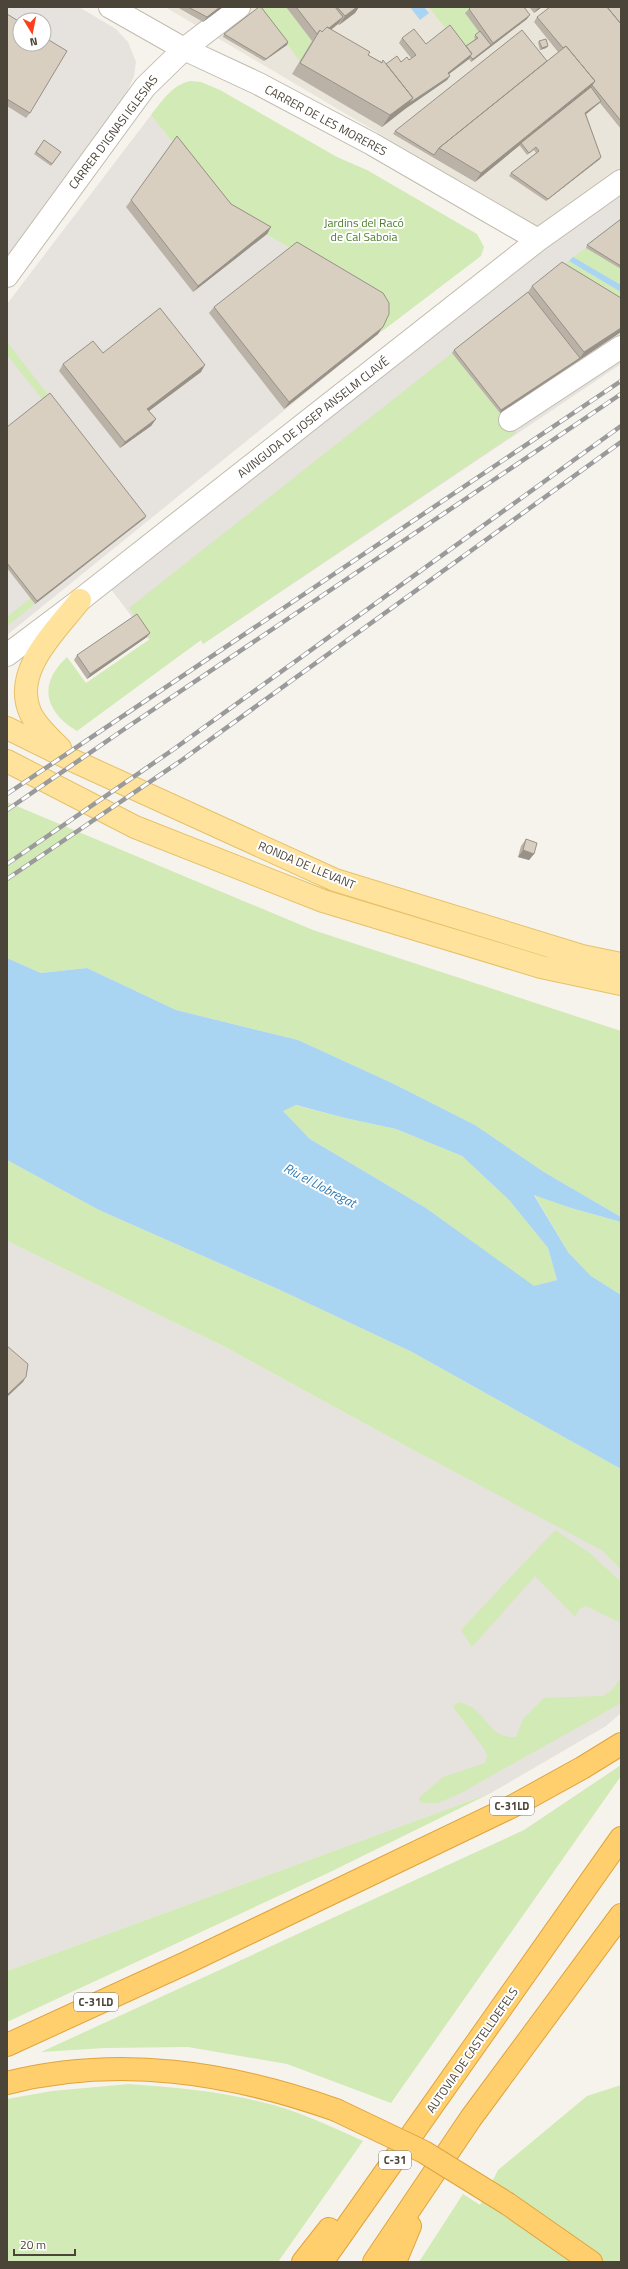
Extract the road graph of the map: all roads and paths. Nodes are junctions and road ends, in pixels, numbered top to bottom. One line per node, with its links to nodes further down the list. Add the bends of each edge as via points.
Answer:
1 (110, 7): 3 (street, CARRER DE LES MORERES)
2 (239, 7): 3 (street, CARRER D'IGNASI IGLESIAS)
3 (184, 49): 5 (street, CARRER DE LES MORERES, via 259,84 372,144); 6 (street, CARRER D'IGNASI IGLESIAS, via 144,87)
4 (621, 181): 5 (street, AVINGUDA DE JOSEP ANSELM CLAVÉ)
5 (538, 240): 9 (street, AVINGUDA DE JOSEP ANSELM CLAVÉ)
6 (7, 276)
7 (621, 347): 8 (street)
8 (510, 420)
9 (80, 600): 10 (street, AVINGUDA DE JOSEP ANSELM CLAVÉ); 13 (main road, via 31,667 26,687 27,700 34,720)
10 (7, 655)
11 (7, 728): 13 (main road, RONDA DE LLEVANT)
12 (7, 761): 15 (main road, RONDA DE LLEVANT, via 135,827 323,901 541,966)
13 (74, 761): 14 (main road, RONDA DE LLEVANT, via 335,880 582,956)
14 (621, 964)
15 (621, 984)
16 (621, 1744): 19 (highway, C-31LD, via 515,1805 186,1963)
17 (621, 1838): 20 (highway, AUTOVIA DE CASTELLDEFELS / C-31)
18 (621, 1914): 22 (highway, via 472,2118)
19 (7, 2045)
20 (467, 2059): 23 (highway); 24 (highway, AUTOVIA DE CASTELLDEFELS / C-31)
21 (7, 2083): 27 (highway, bridge, via 81,2071 111,2069 175,2071 264,2086 336,2110 424,2152 508,2204)
22 (426, 2188): 25 (highway); 26 (highway)
23 (303, 2262)
24 (322, 2262)
25 (374, 2262)
26 (395, 2262)
27 (591, 2262)

